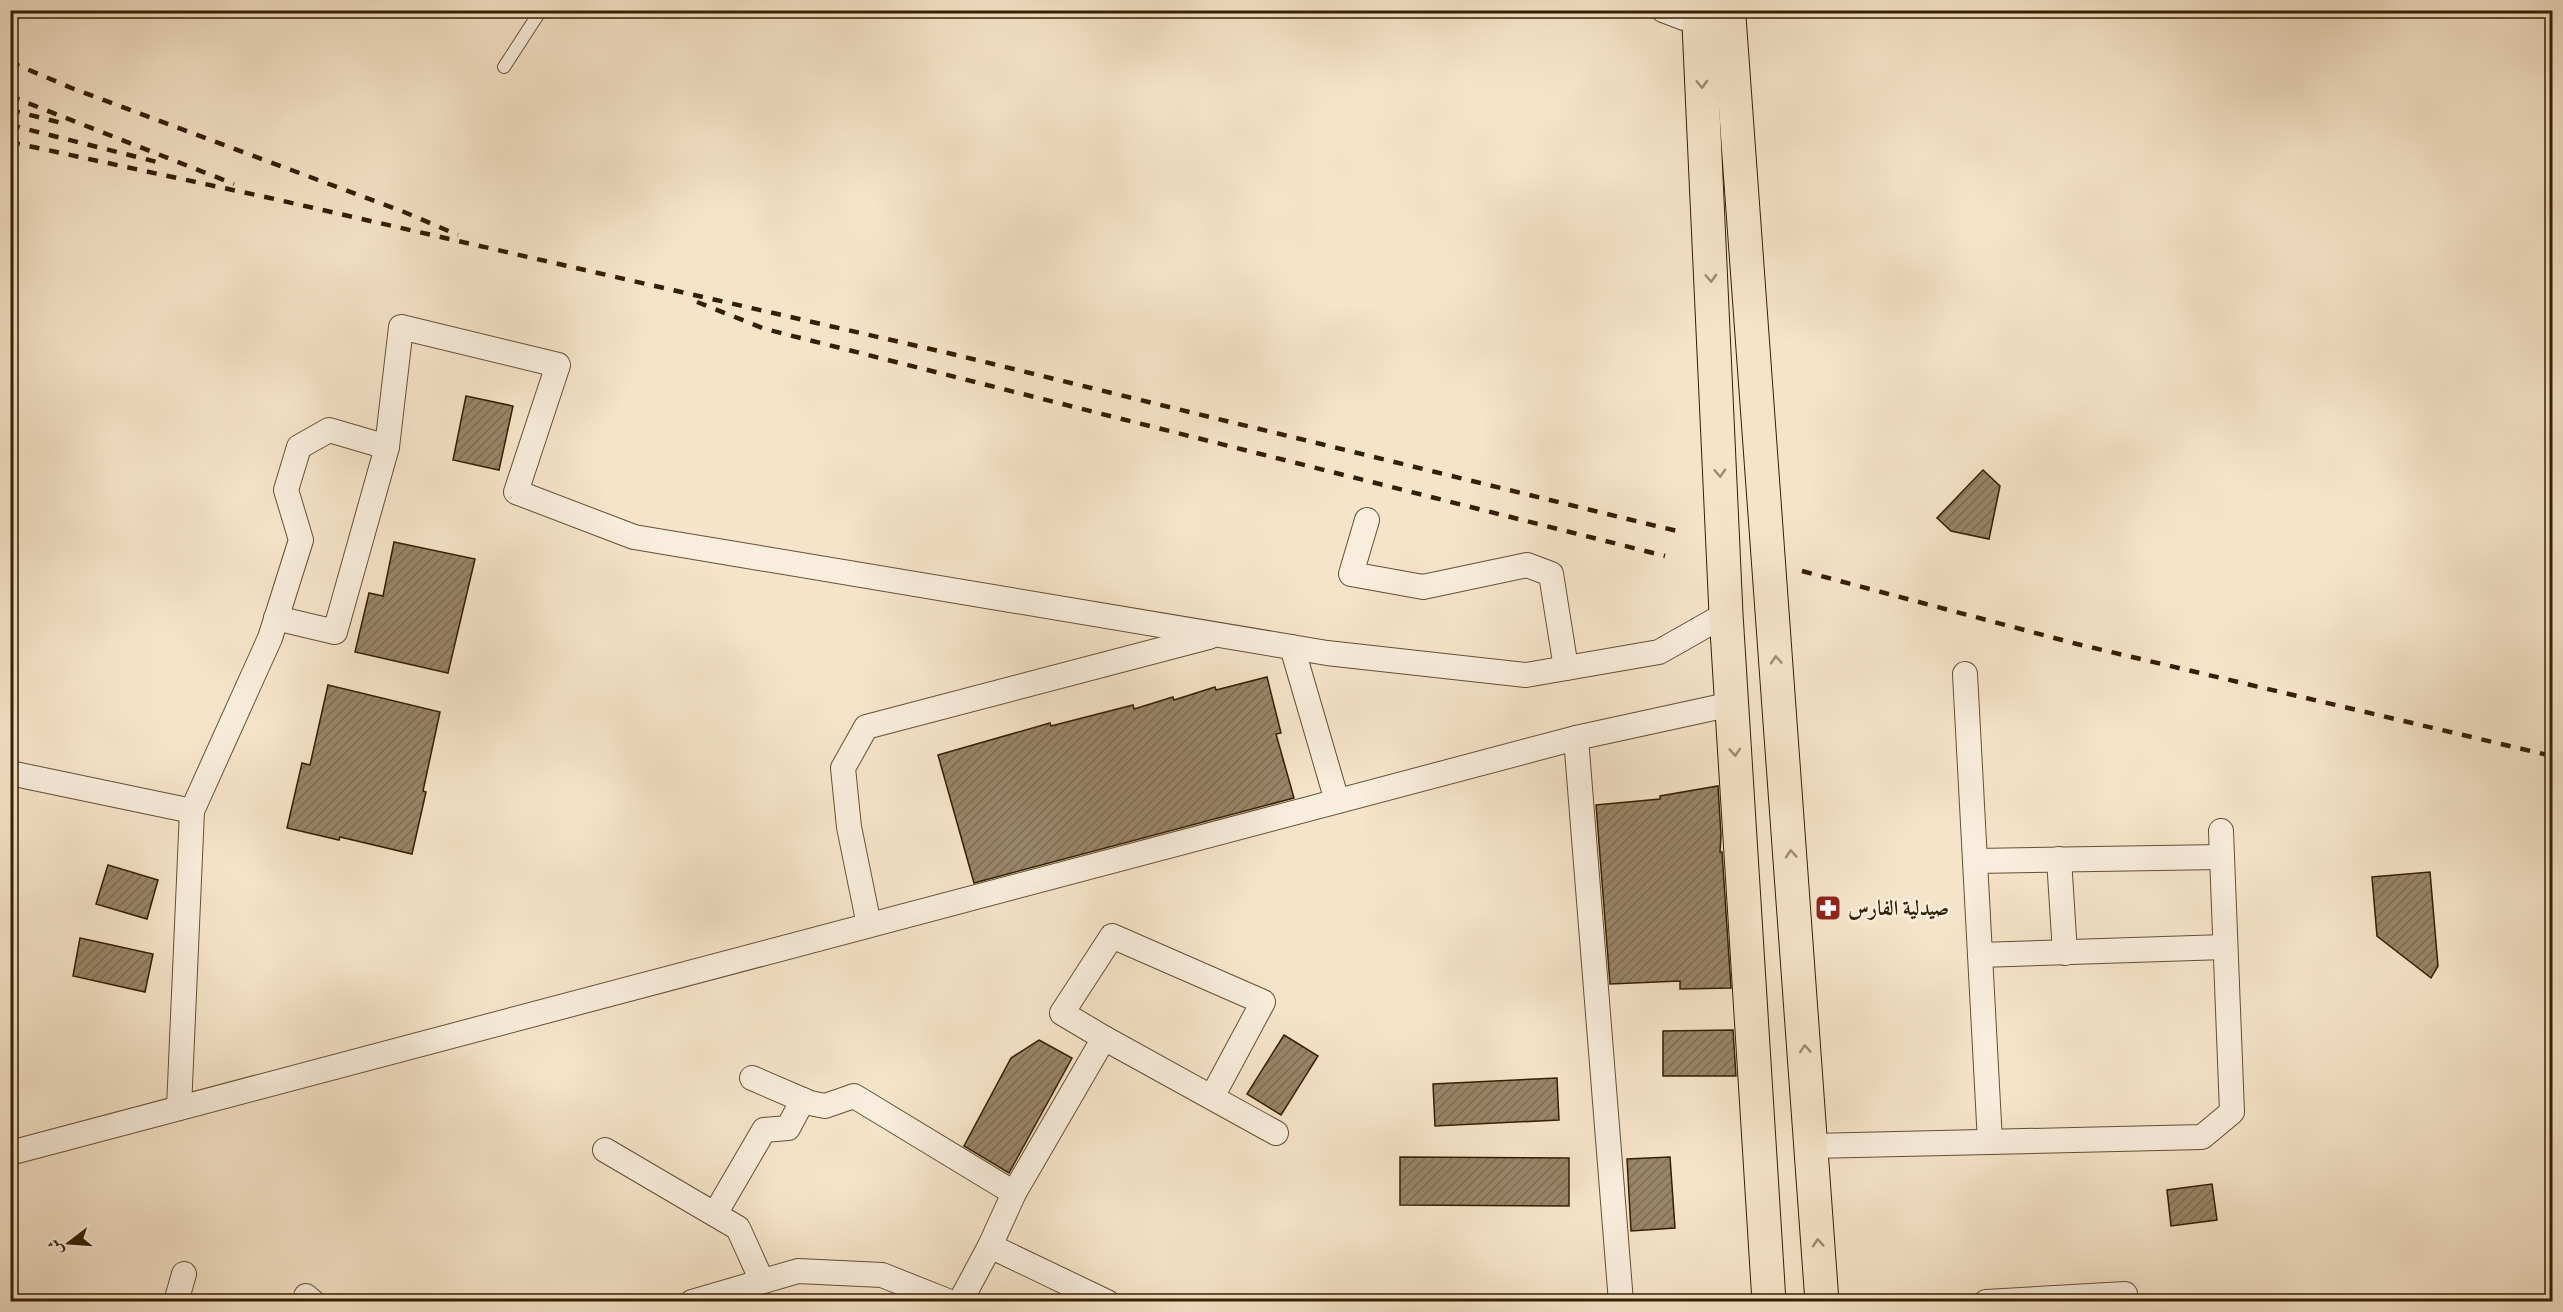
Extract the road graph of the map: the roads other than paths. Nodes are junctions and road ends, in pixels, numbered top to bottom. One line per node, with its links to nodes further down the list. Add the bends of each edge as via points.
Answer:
1 (541, 10): 3 (lane)
2 (1698, 15): 6 (main road, one-way to 6); 32 (main road, one-way to 2)
3 (504, 67)
4 (387, 447): 7 (street, via 335,632); 7 (street, via 329,430 299,447 286,490 301,540); 8 (street, via 401,327 558,365 516,492 634,537)
5 (1367, 520): 10 (street, via 1351,574 1423,587 1527,565 1551,574)
6 (1726, 614): 10 (street, via 1659,652); 12 (main road)
7 (276, 618): 16 (street)
8 (1217, 635): 9 (street); 21 (street, via 866,727 843,768 849,827)
9 (1292, 647): 10 (street, via 1526,675); 15 (street)
10 (1566, 668)
11 (1965, 674): 20 (street)
12 (1732, 704): 13 (street); 47 (main road, one-way to 47)
13 (1576, 738): 15 (street); 46 (street)
14 (10, 773): 16 (street)
15 (1337, 801): 21 (street)
16 (192, 811): 29 (street)
17 (2221, 831): 18 (street)
18 (2222, 857): 19 (street); 22 (street)
19 (2059, 859): 20 (street); 23 (street)
20 (1975, 861): 24 (street)
21 (869, 925): 29 (street)
22 (2226, 948): 23 (street); 31 (street, via 2232,1112 2202,1137)
23 (2065, 953): 24 (street)
24 (1980, 955): 31 (street)
25 (1104, 1038): 27 (street); 27 (street, via 1062,1013 1112,936 1263,1002); 35 (street)
26 (752, 1078): 28 (street)
27 (1212, 1097): 30 (street)
28 (802, 1100): 35 (street, via 825,1106 854,1096); 36 (street, via 788,1128 764,1130)
29 (179, 1108): 34 (street)
30 (1276, 1133)
31 (1990, 1142): 32 (street)
32 (1812, 1146): 48 (main road, one-way to 32)
33 (605, 1150): 36 (street)
34 (10, 1153)
35 (1014, 1193): 37 (street)
36 (715, 1214): 39 (street, via 738,1228)
37 (990, 1246): 44 (street); 45 (street)
38 (184, 1274): 41 (street)
39 (762, 1281): 42 (street); 43 (street, via 798,1271 882,1275)
40 (2125, 1294): 49 (street)
41 (176, 1302)
42 (692, 1302)
43 (950, 1302)
44 (960, 1302)
45 (1107, 1302)
46 (1621, 1302)
47 (1769, 1302)
48 (1822, 1302)
49 (1986, 1302)

